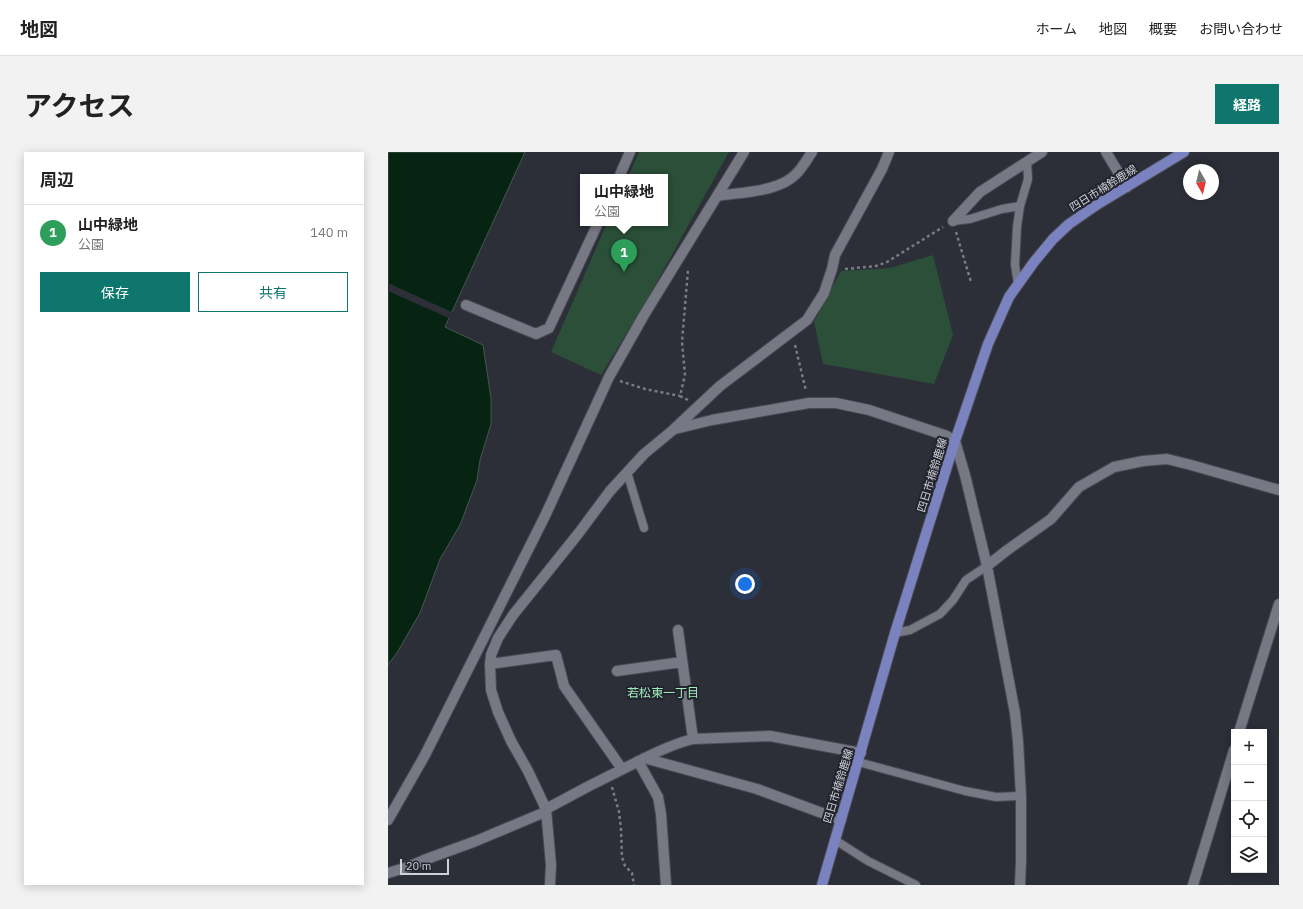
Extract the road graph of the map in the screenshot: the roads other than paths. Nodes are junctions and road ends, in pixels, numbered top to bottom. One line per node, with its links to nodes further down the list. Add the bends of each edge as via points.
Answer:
1 (630, 152): 9 (street)
2 (744, 152): 11 (street)
3 (812, 152): 11 (street, via 795,175 785,182 772,187)
4 (889, 152): 17 (street, via 835,255 824,293 807,320 720,386)
5 (1042, 152): 8 (street)
6 (1106, 152): 10 (street)
7 (1184, 152): 10 (main road, 四日市楠鈴鹿線)
8 (1026, 162): 12 (lane, via 1028,179); 13 (street, via 980,192)
9 (620, 174)
10 (1127, 187): 15 (main road, 四日市楠鈴鹿線, via 1069,224 1053,239)
11 (718, 196): 37 (street, via 644,315 609,377 545,516 429,748)
12 (1020, 206): 13 (lane); 15 (lane, via 1015,254)
13 (952, 221)
14 (597, 226): 16 (street, via 549,328 536,334)
15 (1018, 284): 18 (main road, 四日市楠鈴鹿線, via 988,344)
16 (466, 304)
17 (673, 430): 18 (street, via 712,420 808,404 836,403 869,410); 19 (street)
18 (955, 441): 22 (street); 25 (main road, 四日市楠鈴鹿線)
19 (627, 472): 21 (lane); 27 (street, via 513,615 498,638)
20 (1279, 490): 22 (street, via 1191,464 1167,460 1143,461 1114,467 1079,487 1051,519)
21 (644, 528)
22 (987, 566): 25 (lane, via 966,580 940,614 910,630); 35 (street, via 1015,713)
23 (1279, 604): 29 (street)
24 (678, 630): 26 (street)
25 (895, 633): 31 (main road, 四日市楠鈴鹿線)
26 (682, 662): 28 (street); 30 (street)
27 (490, 664): 34 (street, via 556,655 564,686); 36 (street, via 491,690 498,712)
28 (617, 671)
29 (1241, 729)
30 (693, 739): 31 (street, via 770,736); 32 (street)
31 (860, 758): 35 (lane, via 965,791 996,797); 38 (main road, 四日市楠鈴鹿線)
32 (641, 760): 34 (street); 38 (street, via 757,789); 42 (street, via 658,798 662,814)
33 (1231, 760): 46 (street)
34 (622, 769): 36 (street)
35 (1021, 796): 45 (street)
36 (546, 810): 40 (street, via 476,841); 41 (street, via 551,865)
37 (388, 820)
38 (840, 820): 39 (main road, 四日市楠鈴鹿線)
39 (835, 840): 43 (main road, 四日市楠鈴鹿線); 44 (lane, via 868,862)
40 (388, 873)
41 (550, 885)
42 (666, 885)
43 (822, 885)
44 (916, 885)
45 (1020, 885)
46 (1193, 885)

